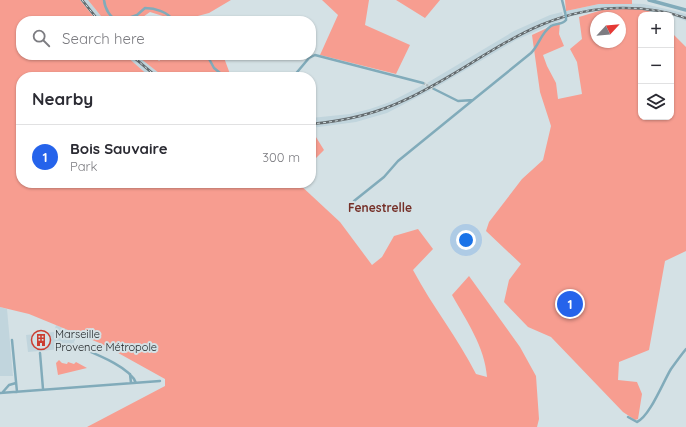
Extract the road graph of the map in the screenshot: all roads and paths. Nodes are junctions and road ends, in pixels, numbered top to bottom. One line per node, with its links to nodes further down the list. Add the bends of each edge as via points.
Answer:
1 (104, 0): 6 (street, via 106,9)
2 (562, 0): 16 (street, bridge, via 566,20 551,26 531,53)
3 (649, 0): 4 (street)
4 (662, 1): 5 (street)
5 (686, 10)
6 (112, 16)
7 (134, 16): 8 (street, via 144,8 149,8)
8 (167, 16)
9 (316, 55): 14 (street)
10 (210, 60): 12 (street)
11 (307, 60): 13 (street)
12 (219, 72)
13 (297, 72)
14 (423, 83)
15 (434, 89): 16 (street, via 458,101)
16 (473, 100): 17 (street, via 398,161 384,177)
17 (354, 201)
18 (12, 340): 24 (street)
19 (74, 345): 22 (street)
20 (686, 349): 30 (street, via 640,421)
21 (40, 353): 27 (street)
22 (130, 373): 25 (street); 26 (street)
23 (160, 381): 26 (street)
24 (16, 383): 28 (street); 29 (street, via 9,385)
25 (131, 383): 26 (street); 27 (street)
26 (136, 383)
27 (43, 389): 28 (street)
28 (17, 392): 29 (street)
29 (1, 393)
30 (628, 417)

